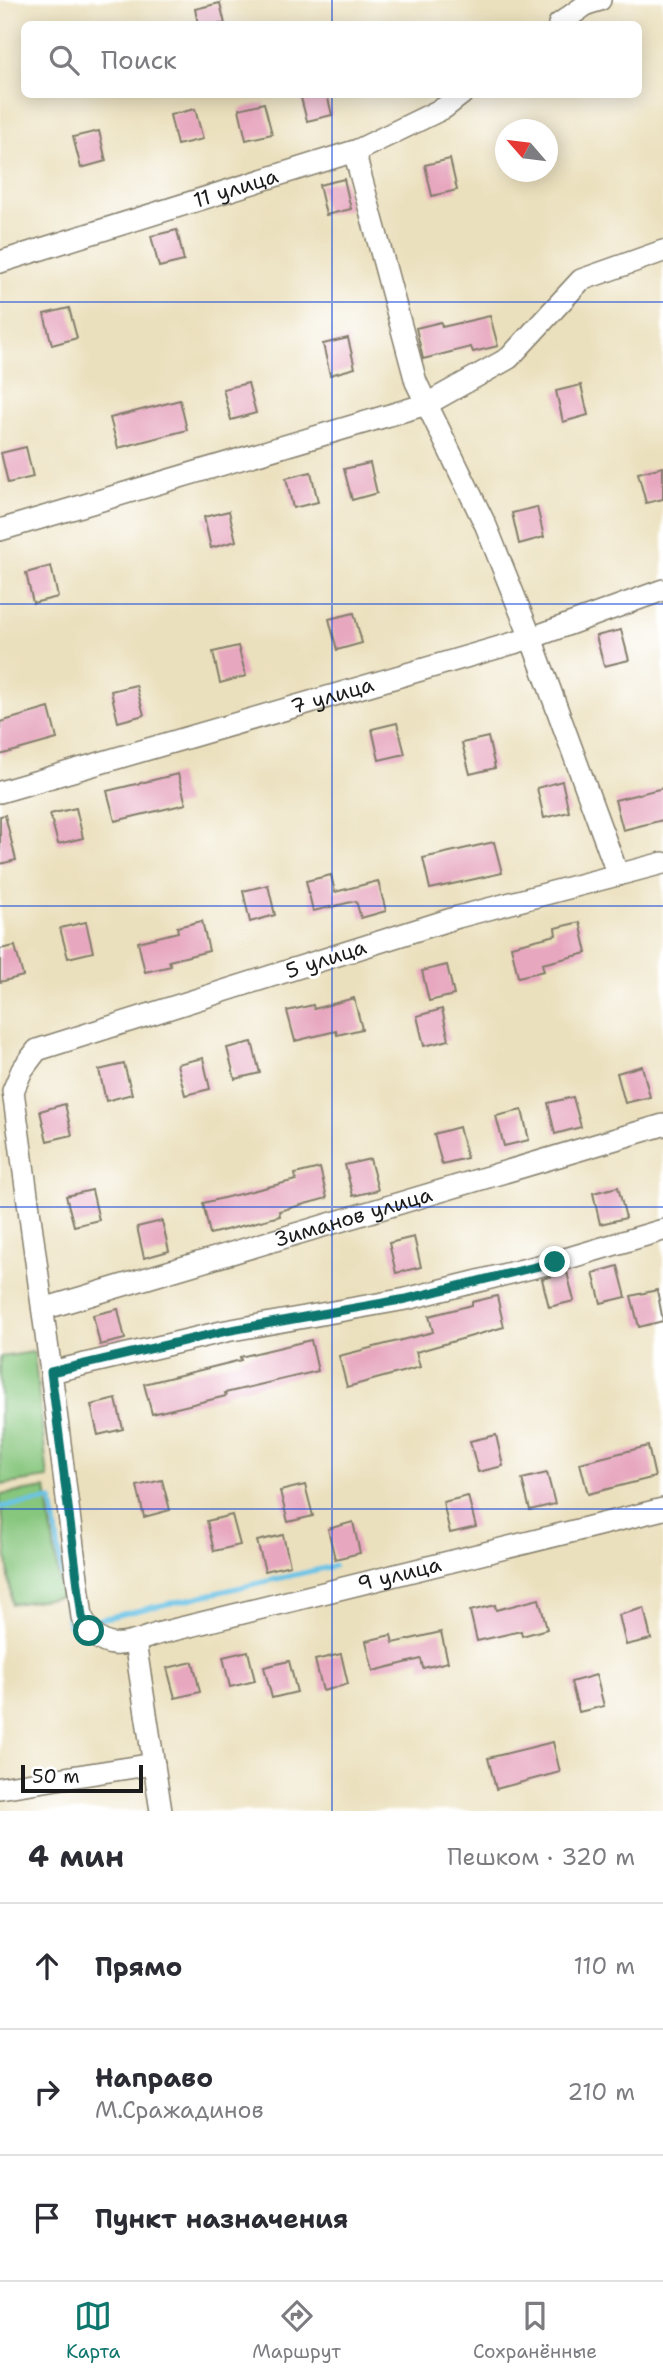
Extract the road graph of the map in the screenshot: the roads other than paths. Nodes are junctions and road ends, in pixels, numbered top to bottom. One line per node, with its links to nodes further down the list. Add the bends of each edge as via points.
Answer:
1 (600, 0): 2 (street)
2 (563, 21)
3 (457, 98): 4 (street, 11 улица)
4 (358, 150): 6 (street, 11 улица); 7 (street, via 360,175 416,382)
5 (663, 251): 7 (street, via 581,280 509,358)
6 (0, 262)
7 (427, 404): 8 (street); 10 (street, via 486,526)
8 (0, 530)
9 (663, 590): 10 (street, 7 улица)
10 (531, 638): 11 (street, 7 улица); 13 (street)
11 (0, 792)
12 (663, 863): 13 (street, 5 улица)
13 (618, 875): 14 (street, 5 улица, via 458,917 37,1050)
14 (6, 1092): 17 (street)
15 (663, 1125): 17 (street, Зиманов улица)
16 (663, 1230): 18 (street, via 406,1299 226,1331)
17 (43, 1310): 18 (street)
18 (51, 1372): 20 (street, via 82,1617 89,1631 112,1646)
19 (663, 1510): 20 (street, 9 улица)
20 (135, 1642): 21 (street)
21 (154, 1764): 22 (street); 23 (street)
22 (0, 1788)
23 (161, 1811)

